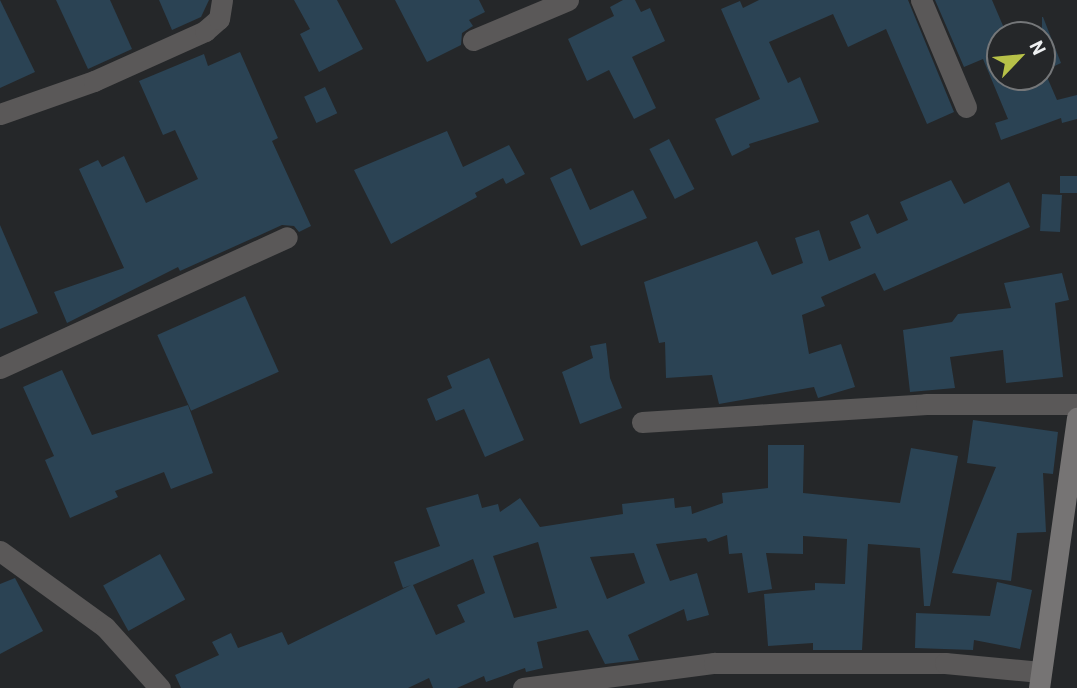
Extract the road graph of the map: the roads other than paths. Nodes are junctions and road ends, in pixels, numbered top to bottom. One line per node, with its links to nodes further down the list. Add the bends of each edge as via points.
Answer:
1 (222, 0): 6 (street, via 219,19 205,31 94,81)
2 (568, 0): 4 (street)
3 (921, 0): 5 (street)
4 (473, 40)
5 (967, 107)
6 (0, 114)
7 (287, 237): 8 (street)
8 (0, 368)
9 (1077, 404): 11 (street, via 926,404)
10 (1077, 418): 13 (main road)
11 (642, 422)
12 (0, 551): 14 (street, via 105,627)
13 (1040, 680): 15 (street, via 946,663 714,663)
14 (160, 688)
15 (523, 688)

